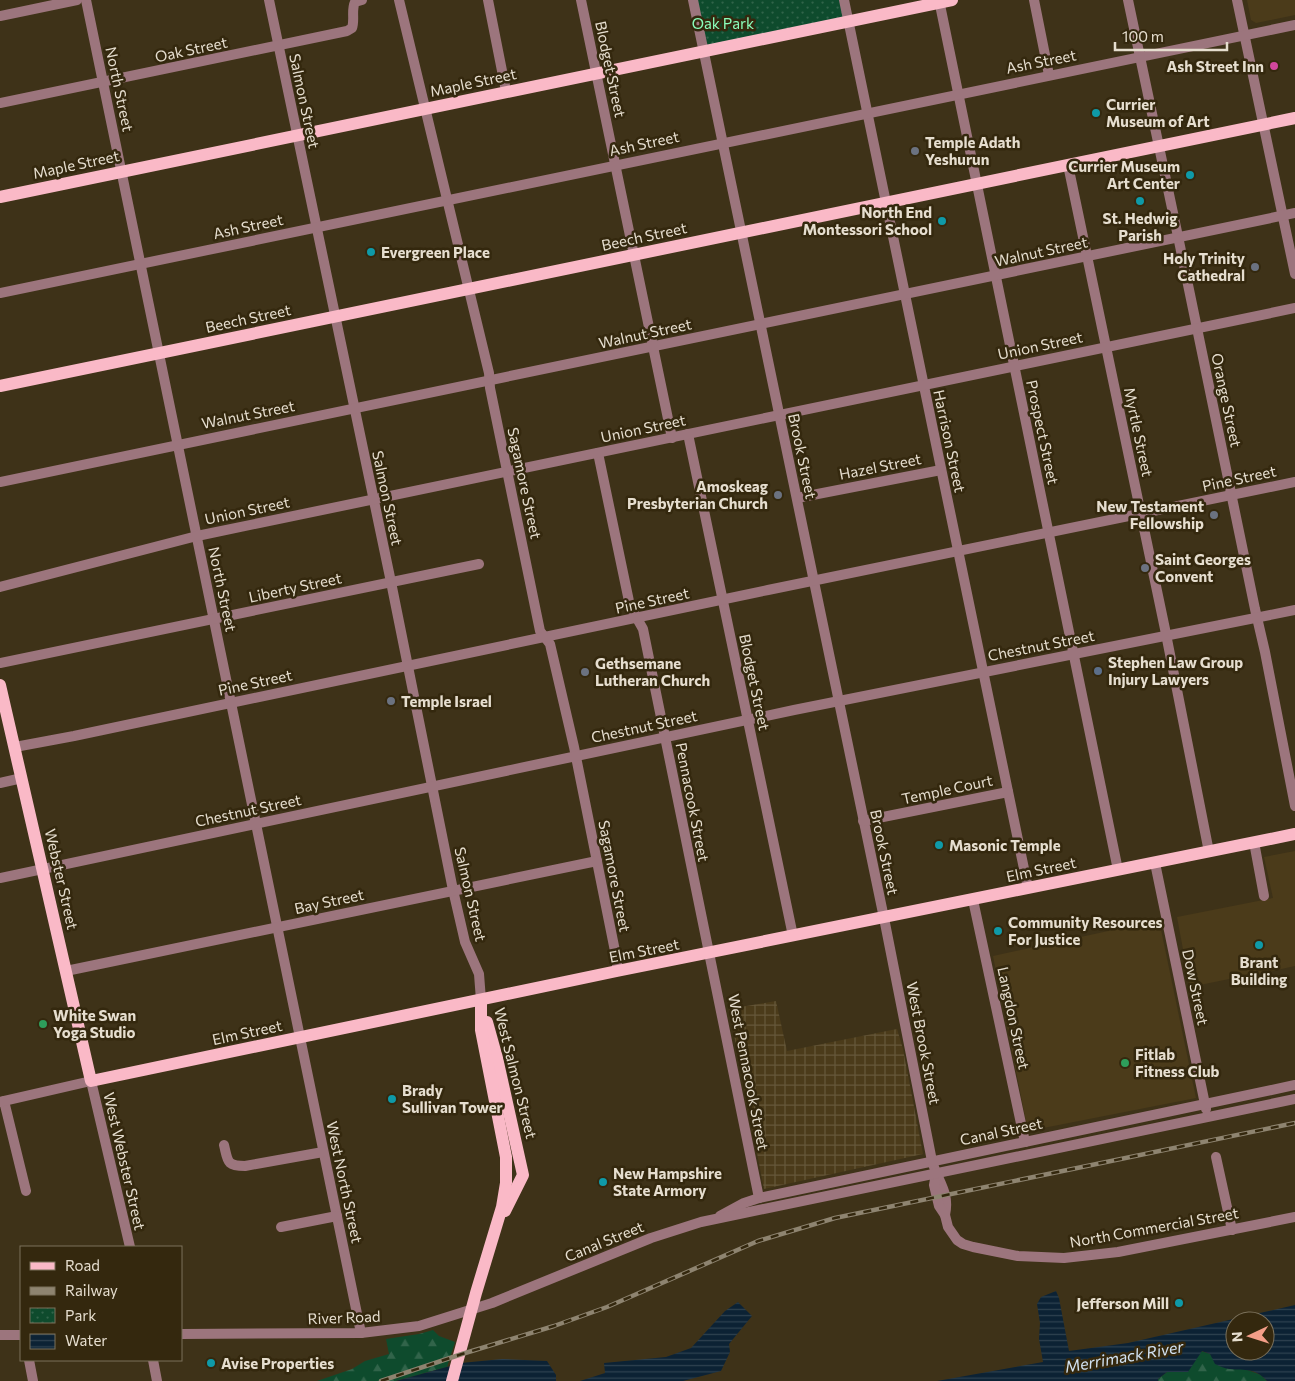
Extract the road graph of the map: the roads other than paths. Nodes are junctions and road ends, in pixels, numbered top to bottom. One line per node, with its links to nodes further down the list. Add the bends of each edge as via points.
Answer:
1 (77, 0): 14 (street)
2 (86, 0): 23 (street, North Street)
3 (269, 0): 18 (street, Salmon Street)
4 (362, 0): 18 (street, Oak Street, via 353,6 354,23 347,31)
5 (399, 0): 27 (street, Sagamore Street)
6 (488, 0): 24 (street)
7 (581, 0): 21 (street, Blodget Street)
8 (693, 0): 19 (street, Brook Street)
9 (844, 0): 15 (street, Harrison Street)
10 (1034, 0): 22 (street)
11 (1128, 0): 20 (street, Orange Street)
12 (1237, 0): 17 (street)
13 (944, 1): 15 (main road, Maple Street); 25 (street, Prospect Street)
14 (0, 16)
15 (849, 22): 19 (main road, Maple Street); 28 (street, Harrison Street)
16 (1295, 25): 17 (street, Ash Street)
17 (1244, 35): 20 (street, Ash Street); 30 (street)
18 (278, 46): 23 (street, Oak Street); 31 (street, Salmon Street)
19 (704, 52): 21 (main road, Maple Street); 32 (street, Brook Street)
20 (1140, 57): 22 (street, Ash Street); 33 (street, Orange Street)
21 (596, 72): 24 (main road, Maple Street); 34 (street, Blodget Street)
22 (1049, 74): 25 (street, Ash Street)
23 (103, 82): 26 (street, Oak Street); 36 (street, North Street)
24 (506, 91): 27 (main road, Maple Street)
25 (959, 94): 28 (street, Ash Street); 37 (street, Prospect Street)
26 (0, 103)
27 (425, 108): 31 (main road, Maple Street); 39 (street, Sagamore Street)
28 (866, 114): 32 (street, Ash Street); 40 (street, Harrison Street)
29 (1295, 118): 30 (main road, Beech Street)
30 (1263, 124): 33 (main road, Beech Street); 42 (street)
31 (297, 136): 36 (main road, Maple Street); 43 (street, Salmon Street)
32 (723, 142): 34 (street, Ash Street); 44 (street, Brook Street)
33 (1159, 146): 35 (main road, Beech Street); 45 (street, Orange Street)
34 (615, 165): 39 (street, Ash Street); 46 (street, Blodget Street)
35 (1068, 165): 37 (main road, Beech Street); 47 (street, Myrtle Street)
36 (121, 171): 38 (main road, Maple Street); 48 (street, North Street)
37 (978, 184): 40 (main road, Beech Street); 50 (street, Prospect Street)
38 (0, 197)
39 (447, 199): 43 (street, Ash Street); 51 (street, Sagamore Street)
40 (886, 203): 44 (main road, Beech Street); 53 (street, Harrison Street)
41 (1295, 213): 42 (street, Walnut Street)
42 (1282, 216): 45 (street, Walnut Street); 49 (street)
43 (316, 227): 48 (street, Ash Street); 55 (street, Salmon Street)
44 (741, 232): 46 (main road, Beech Street); 56 (street, Brook Street)
45 (1179, 238): 47 (street, Walnut Street); 57 (street, Orange Street)
46 (634, 256): 51 (main road, Beech Street); 58 (street, Blodget Street)
47 (1086, 257): 50 (street, Walnut Street); 59 (street, Myrtle Street)
48 (140, 264): 52 (street, Ash Street); 60 (street, North Street)
49 (1295, 274)
50 (996, 276): 53 (street, Walnut Street); 61 (street, Prospect Street)
51 (469, 290): 55 (main road, Beech Street); 62 (street, Sagamore Street)
52 (0, 293)
53 (904, 295): 56 (street, Walnut Street); 63 (street, Harrison Street)
54 (1295, 308): 57 (street, Union Street)
55 (335, 317): 60 (main road, Beech Street); 65 (street, Salmon Street)
56 (760, 324): 58 (street, Walnut Street); 66 (street, Brook Street)
57 (1197, 328): 59 (street, Union Street); 75 (street, Orange Street)
58 (653, 346): 62 (street, Walnut Street); 68 (street, Blodget Street)
59 (1105, 347): 61 (street, Union Street); 78 (street, Myrtle Street)
60 (159, 353): 64 (main road, Beech Street); 69 (street, North Street)
61 (1014, 366): 63 (street, Union Street); 79 (street, Prospect Street)
62 (489, 380): 65 (street, Walnut Street); 72 (street, Sagamore Street)
63 (923, 385): 66 (street, Union Street); 71 (street, Harrison Street)
64 (0, 386)
65 (354, 408): 69 (street, Walnut Street); 77 (street, Salmon Street)
66 (779, 414): 67 (street, Union Street); 76 (street, Brook Street)
67 (688, 434): 68 (street, Union Street); 86 (street, Blodget Street)
68 (672, 438): 70 (street, Union Street)
69 (177, 444): 73 (street, Walnut Street); 80 (street, North Street)
70 (598, 453): 72 (street, Union Street); 89 (street, Pennacook Street, via 630,606)
71 (941, 470): 76 (street, Hazel Street); 81 (street, Harrison Street)
72 (507, 471): 77 (street, Union Street); 92 (street, Sagamore Street, via 540,631)
73 (0, 482)
74 (1295, 482): 75 (street, Pine Street)
75 (1232, 495): 78 (street, Pine Street); 88 (street, Orange Street)
76 (797, 498): 83 (street, Brook Street)
77 (374, 499): 80 (street, Union Street); 84 (street, Salmon Street)
78 (1140, 514): 79 (street, Pine Street); 91 (street, Myrtle Street)
79 (1049, 533): 81 (street, Pine Street); 93 (street, Prospect Street)
80 (196, 536): 85 (street, Union Street); 90 (street, North Street)
81 (959, 552): 83 (street, Pine Street); 96 (street, Harrison Street)
82 (479, 564): 84 (street, Liberty Street)
83 (814, 581): 86 (street, Pine Street); 98 (street, Brook Street)
84 (391, 582): 90 (street, Liberty Street); 95 (street, Salmon Street)
85 (0, 587)
86 (722, 600): 89 (street, Pine Street); 100 (street, Blodget Street)
87 (1295, 610): 88 (street, Chestnut Street)
88 (1257, 617): 91 (street, Chestnut Street); 108 (street, Orange Street)
89 (637, 618): 92 (street, Pine Street); 101 (street, Pennacook Street, via 643,629)
90 (214, 620): 94 (street, Liberty Street); 99 (street, North Street)
91 (1166, 636): 93 (street, Chestnut Street); 113 (street, Myrtle Street)
92 (546, 637): 95 (street, Pine Street); 103 (street, Sagamore Street)
93 (1074, 654): 96 (street, Chestnut Street); 117 (street, Prospect Street)
94 (0, 663)
95 (408, 665): 99 (street, Pine Street); 106 (street, Salmon Street)
96 (983, 672): 98 (street, Chestnut Street); 107 (street, Harrison Street)
97 (0, 686): 102 (main road, Webster Street)
98 (838, 702): 100 (street, Chestnut Street); 109 (street, Brook Street)
99 (231, 703): 102 (street, Pine Street); 110 (street, North Street)
100 (747, 720): 101 (street, Chestnut Street); 125 (street, Blodget Street)
101 (665, 737): 103 (street, Chestnut Street); 126 (street, Pennacook Street)
102 (15, 747): 104 (main road, Webster Street)
103 (576, 756): 106 (street, Chestnut Street); 114 (street, Sagamore Street)
104 (22, 778): 105 (street); 116 (main road, Webster Street)
105 (0, 783)
106 (433, 788): 110 (street, Chestnut Street); 120 (street, Salmon Street)
107 (1008, 792): 109 (street, Temple Court); 119 (street, Harrison Street)
108 (1295, 806)
109 (864, 821): 123 (street, Brook Street)
110 (256, 823): 116 (street, Chestnut Street); 124 (street, North Street)
111 (1295, 834): 112 (main road, Elm Street)
112 (1254, 842): 113 (main road, Elm Street); 121 (street)
113 (1209, 852): 115 (main road, Elm Street)
114 (597, 861): 120 (street, Bay Street); 128 (street, Sagamore Street)
115 (1155, 863): 117 (main road, Elm Street); 135 (street, Dow Street)
116 (42, 869): 118 (street, Chestnut Street); 127 (main road, Webster Street)
117 (1118, 870): 119 (main road, Elm Street)
118 (0, 878)
119 (1028, 888): 122 (main road, Elm Street)
120 (453, 890): 124 (street, Bay Street); 129 (street, Salmon Street, via 465,942 478,974)
121 (1264, 896)
122 (973, 900): 123 (main road, Elm Street); 137 (street, Langdon Street)
123 (884, 918): 125 (main road, Elm Street); 141 (street, West Brook Street)
124 (277, 927): 127 (street, Bay Street); 130 (street, North Street)
125 (793, 936): 126 (main road, Elm Street)
126 (709, 953): 128 (main road, Elm Street); 144 (street, West Pennacook Street)
127 (66, 971): 131 (main road, Webster Street)
128 (617, 971): 129 (main road, Elm Street)
129 (480, 1000): 130 (main road, Elm Street); 160 (main road, West Salmon Street, via 481,1030 507,1169 504,1194)
130 (300, 1037): 131 (main road, Elm Street); 139 (street, West North Street)
131 (91, 1081): 134 (street, Elm Street); 150 (street, West Webster Street)
132 (1295, 1085): 135 (street, Canal Street)
133 (1295, 1099): 136 (street, Canal Street)
134 (2, 1102): 143 (street)
135 (1205, 1103): 136 (street, Dow Street); 137 (street, Canal Street)
136 (1208, 1118): 142 (street, Canal Street)
137 (1025, 1142): 141 (street, Canal Street)
138 (224, 1145): 139 (street, via 229,1163 237,1166)
139 (323, 1152): 145 (street, West North Street)
140 (1216, 1157): 149 (street)
141 (932, 1161): 142 (street, West Brook Street); 144 (street, Canal Street)
142 (936, 1174): 147 (street, Canal Street); 149 (street, North Commercial Street, via 942,1183 947,1204 945,1215 952,1234 963,1244 990,1251 1064,1258 1118,1252)
143 (26, 1191)
144 (759, 1198): 147 (street, Canal Street)
145 (337, 1216): 148 (street); 152 (street, West North Street)
146 (1295, 1217): 149 (street, North Commercial Street)
147 (717, 1218): 151 (street, Canal Street, via 651,1238)
148 (281, 1227)
149 (1232, 1230)
150 (130, 1246)
151 (504, 1299): 152 (street, River Road, via 419,1326)
152 (361, 1333): 153 (street, River Road)
153 (182, 1334)
154 (0, 1335): 155 (street)
155 (20, 1335)
156 (29, 1361): 158 (street)
157 (153, 1361): 159 (street)
158 (33, 1381)
159 (158, 1381)
160 (452, 1381)

